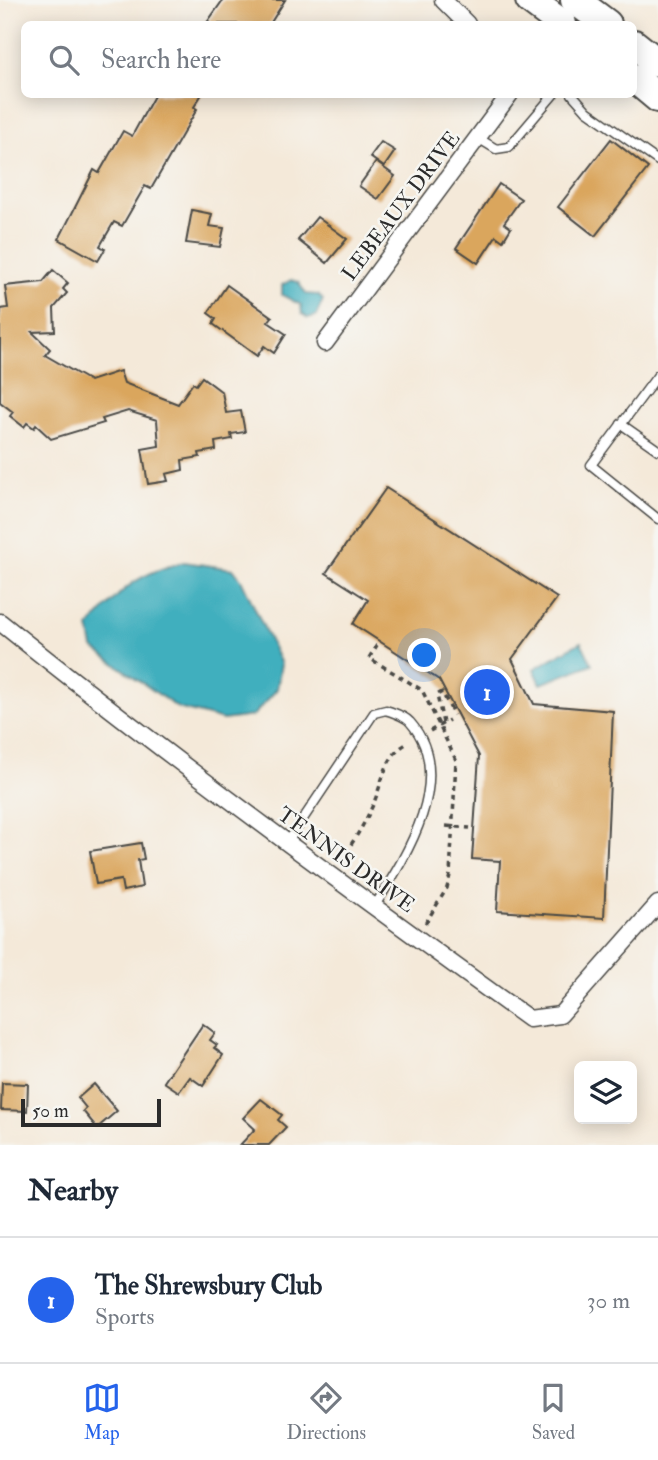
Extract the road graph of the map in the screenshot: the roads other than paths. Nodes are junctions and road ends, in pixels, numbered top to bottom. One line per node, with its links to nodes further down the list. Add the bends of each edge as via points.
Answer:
1 (443, 0): 4 (street)
2 (530, 0): 5 (highway)
3 (575, 0): 6 (highway)
4 (464, 21)
5 (558, 21)
6 (603, 21)
7 (637, 46): 8 (highway)
8 (658, 63)
9 (637, 80): 13 (highway)
10 (507, 98): 14 (street, LEBEAUX DRIVE)
11 (551, 98): 14 (lane, via 509,147 496,149)
12 (576, 98): 15 (lane)
13 (658, 98)
14 (478, 138): 16 (street, LEBEAUX DRIVE)
15 (658, 161)
16 (325, 343)
17 (658, 374): 18 (lane)
18 (621, 424): 19 (lane); 20 (lane, via 591,465)
19 (658, 450)
20 (658, 519)
21 (0, 622): 22 (street, TENNIS DRIVE)
22 (287, 844): 24 (street, TENNIS DRIVE); 24 (lane, via 374,713 386,709 410,721 429,757 421,824)
23 (658, 904): 24 (street, TENNIS DRIVE, via 560,1015 529,1018)
24 (374, 907)

